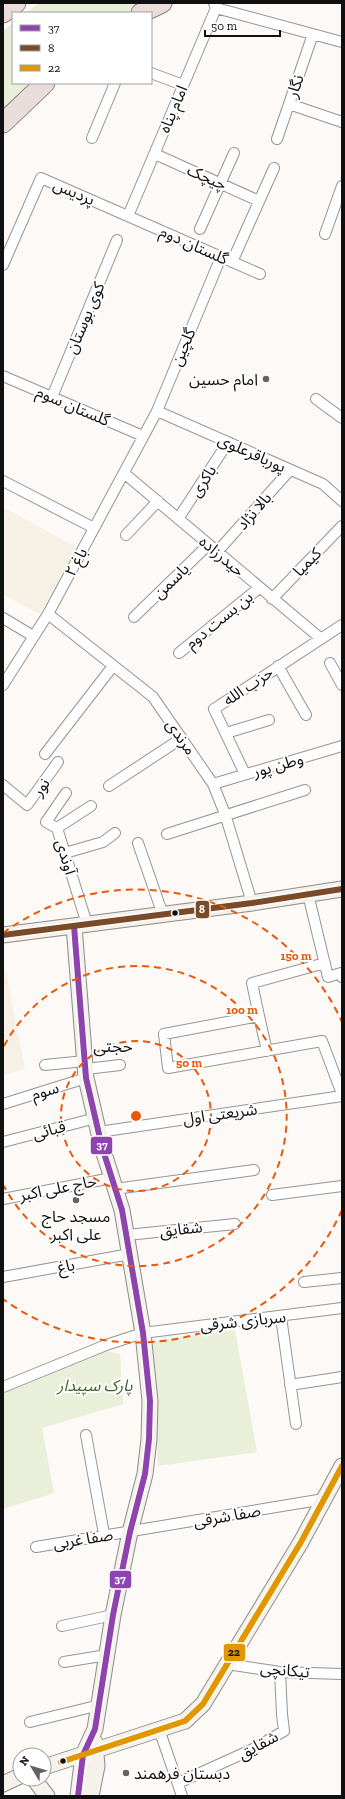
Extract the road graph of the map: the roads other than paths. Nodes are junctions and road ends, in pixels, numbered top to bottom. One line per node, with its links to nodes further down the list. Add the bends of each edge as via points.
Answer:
1 (16, 3): 5 (highway)
2 (162, 3): 4 (highway)
3 (215, 6): 6 (street); 11 (street, امام پناه)
4 (143, 12)
5 (3, 13)
6 (313, 34): 7 (street); 12 (street, نگار)
7 (342, 42)
8 (152, 73): 11 (street)
9 (44, 84): 13 (highway)
10 (115, 84): 15 (street)
11 (183, 85): 18 (street, امام پناه)
12 (289, 104): 14 (street); 16 (street, نگار)
13 (6, 118)
14 (342, 122)
15 (92, 138)
16 (277, 139)
17 (234, 153): 20 (street)
18 (154, 154): 20 (street, چیچک); 23 (street, امام پناه)
19 (274, 168): 22 (street)
20 (221, 183): 22 (street, چیچک); 24 (street)
21 (342, 186): 25 (street)
22 (259, 201): 28 (street)
23 (128, 216): 27 (street, گلستان دوم); 29 (street, پردیس, via 41,178)
24 (200, 229)
25 (325, 234)
26 (118, 240): 32 (street, کوی بوستان)
27 (221, 257): 28 (street, گلستان دوم); 34 (street, گلچین)
28 (232, 262): 30 (street, گلستان دوم)
29 (3, 265)
30 (260, 274)
31 (3, 376): 32 (street, گلستان سوم)
32 (52, 397): 36 (street, گلستان سوم)
33 (316, 399): 35 (street)
34 (156, 411): 36 (street, گلچین); 37 (street, پورباقرعلوی)
35 (342, 418)
36 (143, 436): 39 (street, باغ ۲)
37 (228, 442): 38 (street, پورباقرعلوی); 43 (street, باکری)
38 (290, 470): 42 (street, پورباقرعلوی, via 323,484); 48 (street, بالا نژاد)
39 (124, 473): 41 (street, حیدرزاده); 45 (street, باغ ۲)
40 (3, 481): 45 (street)
41 (158, 501): 43 (street, حیدرزاده); 46 (street)
42 (342, 501)
43 (178, 519): 47 (street, حیدرزاده)
44 (342, 526): 50 (street, کیمیا)
45 (94, 528): 51 (street, باغ ۲)
46 (126, 535)
47 (208, 545): 48 (street, حیدرزاده); 52 (street, یاسمن)
48 (217, 552): 49 (street, حیدرزاده)
49 (259, 588): 50 (street, حیدرزاده); 57 (street, بن بست دوم)
50 (272, 598): 56 (street, حیدرزاده)
51 (48, 614): 55 (street, باغ ۲); 59 (street, مرندی)
52 (134, 617)
53 (3, 618): 55 (street)
54 (342, 624): 56 (street, حزب الله)
55 (33, 636): 61 (street, باغ ۲)
56 (320, 638): 60 (street, حزب الله)
57 (179, 653)
58 (330, 663): 62 (street)
59 (113, 666): 66 (street, مرندی, via 153,696); 68 (street)
60 (278, 666): 63 (street); 65 (street, حزب الله, via 214,708)
61 (3, 684)
62 (342, 685)
63 (306, 715)
64 (269, 720): 65 (street)
65 (226, 733): 70 (street, حزب الله)
66 (182, 738): 71 (street, مرندی); 73 (street)
67 (342, 746): 70 (street, وطن پور)
68 (45, 754)
69 (58, 762): 72 (street, نور, via 28,806)
70 (245, 774): 71 (street, وطن پور)
71 (213, 784): 77 (street, مرندی)
72 (3, 786)
73 (109, 786)
74 (305, 790): 77 (street)
75 (66, 793): 78 (street, via 46,822)
76 (91, 806): 78 (street, آوندی)
77 (225, 814): 80 (street); 85 (street, مرندی)
78 (57, 828): 82 (street, آوندی)
79 (115, 833): 82 (street, via 103,842)
80 (167, 834)
81 (138, 843): 86 (street)
82 (64, 853): 87 (street, آوندی)
83 (342, 889): 84 (street)
84 (308, 894): 85 (street); 89 (street)
85 (252, 903): 86 (street)
86 (163, 914): 87 (street)
87 (80, 925): 88 (street); 95 (street)
88 (3, 935)
89 (325, 963): 90 (street, via 328,977 341,974); 91 (street, via 252,982)
90 (342, 977)
91 (259, 1016): 92 (street); 92 (street, via 164,1034 168,1068)
92 (267, 1051): 96 (street, via 322,1042)
93 (45, 1065): 95 (street)
94 (120, 1065): 95 (street)
95 (86, 1069): 97 (street, سوم); 98 (street)
96 (342, 1095): 98 (street, شریعتی اول)
97 (3, 1104)
98 (97, 1125): 99 (street, قبائی); 101 (street)
99 (3, 1142)
100 (254, 1170): 101 (street, حاج علی اکبر)
101 (114, 1183): 104 (street, حاج علی اکبر); 106 (street)
102 (342, 1186): 103 (street)
103 (272, 1195)
104 (3, 1199)
105 (235, 1224): 106 (street, شقایق)
106 (126, 1235): 107 (street)
107 (130, 1254): 108 (street, باغ); 113 (street)
108 (3, 1278)
109 (342, 1278): 110 (street)
110 (304, 1282)
111 (342, 1308): 112 (street, سربازی شرقی)
112 (281, 1317): 113 (street, سربازی شرقی); 115 (street)
113 (143, 1333): 116 (street, سربازی شرقی, via 106,1345); 121 (street, via 150,1401 149,1438 145,1474)
114 (342, 1377): 115 (street)
115 (290, 1385): 117 (street)
116 (3, 1387)
117 (296, 1424)
118 (86, 1435): 122 (street)
119 (342, 1466): 120 (street)
120 (324, 1498): 121 (street, صفا شرقی); 128 (street, via 301,1542)
121 (130, 1532): 122 (street, صفا غربی); 124 (street)
122 (104, 1534): 123 (street, صفا غربی)
123 (36, 1547)
124 (113, 1616): 125 (street); 126 (street)
125 (62, 1626)
126 (107, 1655): 127 (street); 131 (street)
127 (64, 1662)
128 (227, 1664): 129 (street, تیکانچی); 133 (street, via 203,1704 185,1720)
129 (280, 1672): 130 (street, تیکانچی); 136 (street, شقایق, via 284,1731 253,1749)
130 (342, 1674)
131 (100, 1706): 132 (street); 134 (street)
132 (30, 1722)
133 (158, 1730): 134 (street); 136 (street)
134 (90, 1753): 135 (street); 139 (street); 140 (street, via 97,1766)
135 (52, 1765)
136 (178, 1783): 141 (street)
137 (40, 1787): 138 (street)
138 (47, 1796)
139 (78, 1796)
140 (91, 1796)
141 (182, 1796)

